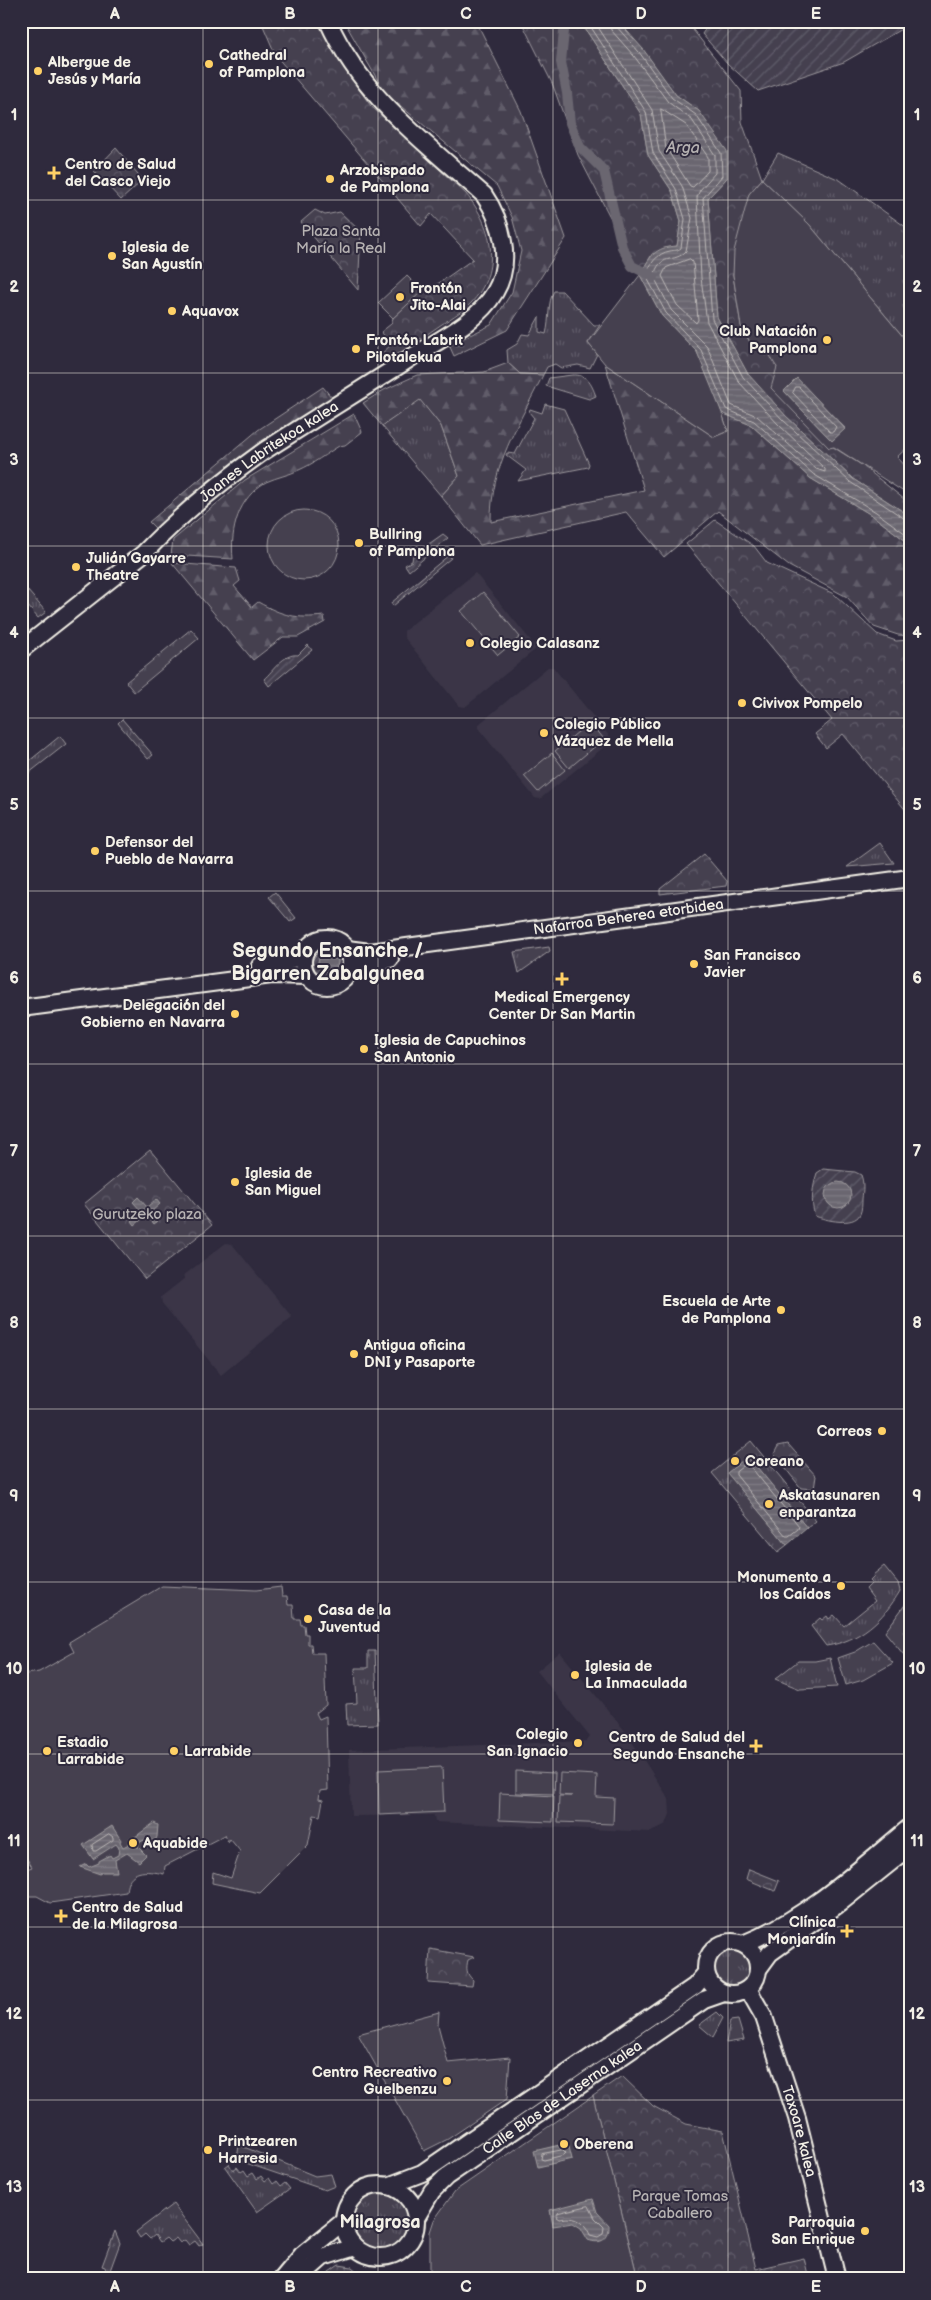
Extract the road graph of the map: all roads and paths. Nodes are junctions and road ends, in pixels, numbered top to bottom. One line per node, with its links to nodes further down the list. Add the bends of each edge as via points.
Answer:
1 (328, 21): 2 (main road, Joanes Labritekoa kalea, via 341,50 357,74 389,112 484,195 494,209 504,246 503,268 496,291 468,322 233,473 144,553)
2 (21, 650)
3 (910, 878): 5 (main road, Nafarroa Beherea etorbidea, via 370,952)
4 (910, 888): 7 (main road, Nafarroa Beherea etorbidea, via 379,960)
5 (347, 949): 6 (main road, via 334,939 326,938 312,943); 7 (main road)
6 (303, 955): 8 (main road); 9 (main road, via 282,963)
7 (351, 968): 8 (main road, via 345,979 330,987 315,984)
8 (306, 976): 10 (main road, via 272,975)
9 (21, 1000)
10 (21, 1008)
11 (910, 1826): 13 (main road, via 782,1927)
12 (910, 1847): 14 (main road, via 770,1953)
13 (743, 1944): 14 (main road, via 754,1953); 15 (main road, via 732,1942 716,1948 708,1958)
14 (759, 1968): 16 (main road, via 754,1983)
15 (706, 1973): 17 (main road, via 716,1989); 18 (main road, Calle Blas de Laserna kalea, via 694,1986 422,2172)
16 (748, 1989): 17 (main road, via 732,1995); 24 (main road, Taxoare kalea, via 764,2017 797,2118)
17 (724, 1994): 19 (main road, Calle Blas de Laserna kalea, via 704,2000 446,2178 432,2191)
18 (388, 2186): 19 (main road, via 407,2197); 20 (main road, via 375,2186 356,2194)
19 (416, 2218): 21 (main road, via 412,2238 405,2248 394,2254 370,2256)
20 (344, 2221): 21 (main road); 22 (main road, via 302,2255)
21 (355, 2247): 23 (main road, via 323,2257)
22 (282, 2279)
23 (298, 2279)
24 (836, 2279)

